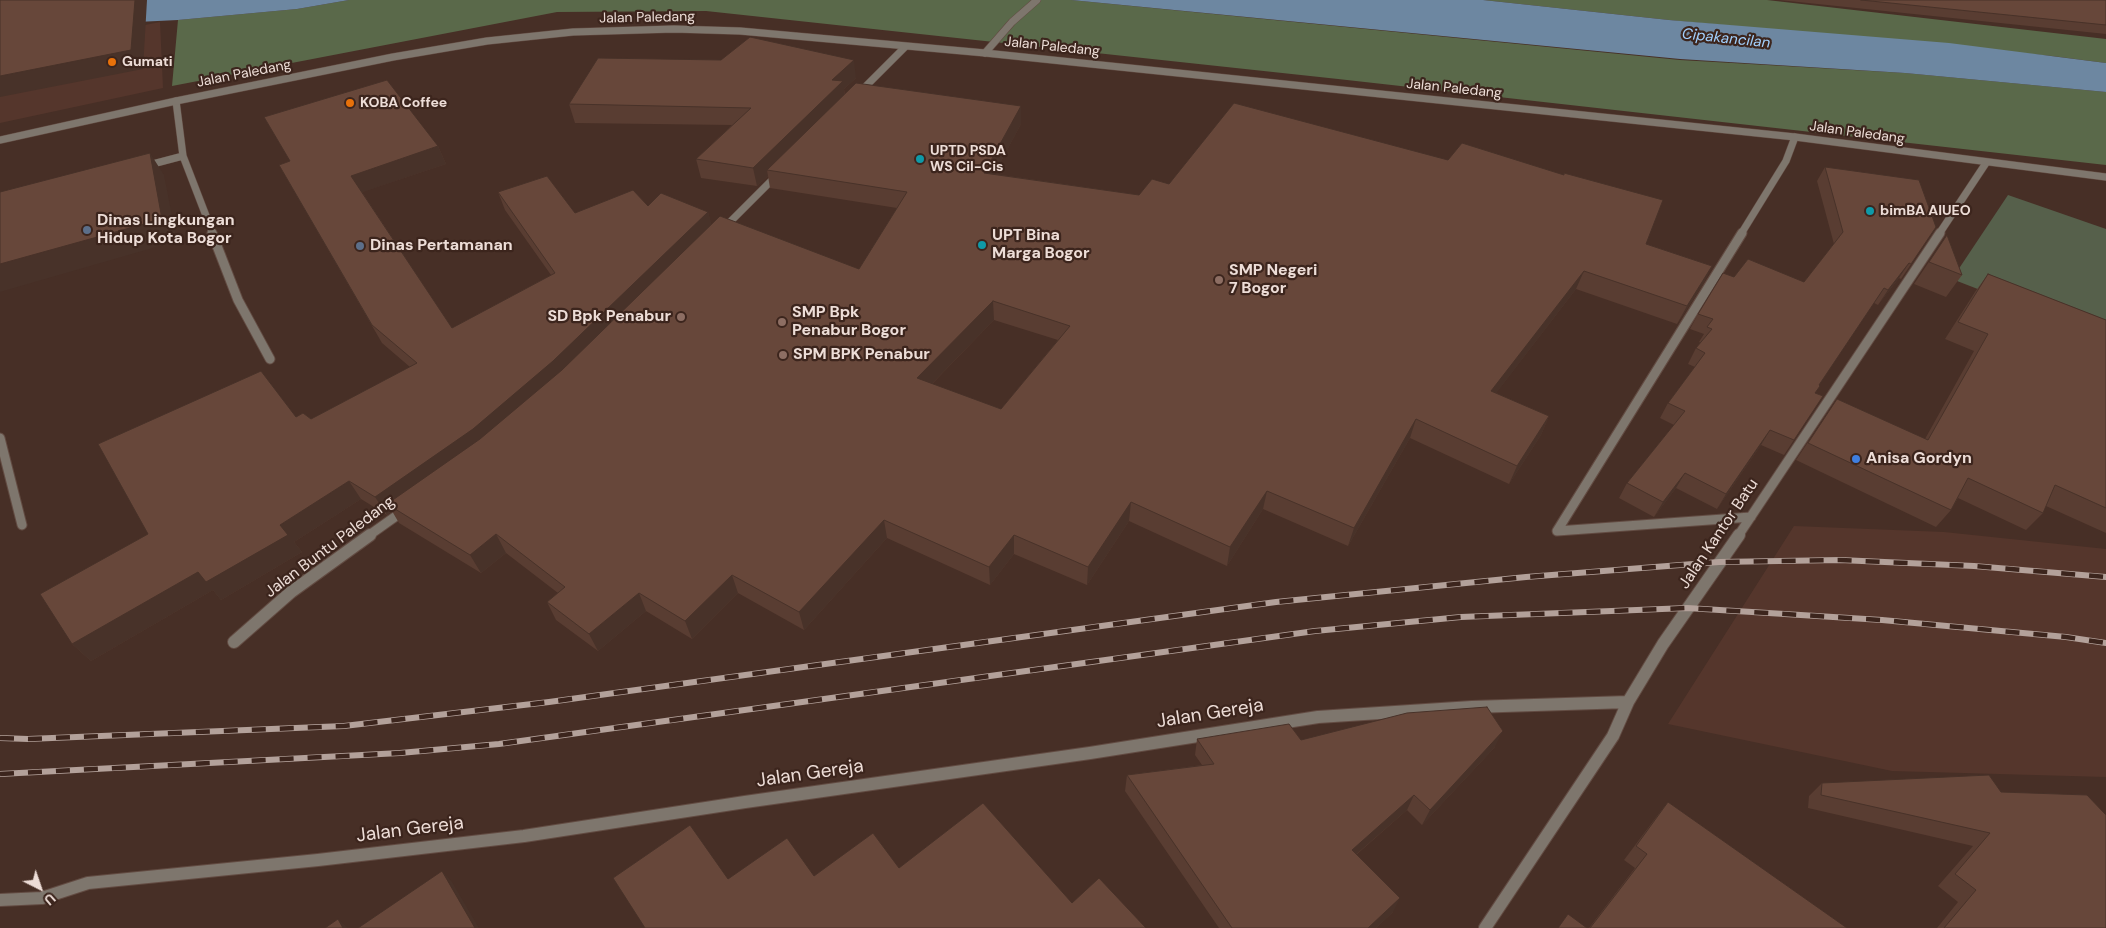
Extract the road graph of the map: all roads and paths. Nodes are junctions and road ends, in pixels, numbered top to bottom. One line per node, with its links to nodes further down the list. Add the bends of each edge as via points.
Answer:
1 (1037, 0): 3 (street)
2 (905, 47): 3 (street, Jalan Paledang); 4 (street, Jalan Paledang, via 730,31 573,32 487,41 393,57); 5 (street)
3 (985, 53): 6 (street, Jalan Paledang)
4 (176, 101): 7 (street, Jalan Paledang); 8 (street)
5 (848, 104)
6 (1795, 137): 9 (street, Jalan Paledang); 17 (street, via 1786,161 1557,531)
7 (0, 140)
8 (183, 156): 11 (street); 14 (street, via 238,300)
9 (1986, 163): 12 (street, Jalan Paledang); 17 (street, Jalan Kantor Batu)
10 (786, 166): 13 (street)
11 (136, 169)
12 (2106, 177)
13 (717, 235)
14 (270, 359)
15 (0, 438): 18 (street)
16 (413, 504): 19 (street, Jalan Buntu Paledang, via 291,592)
17 (1751, 517): 20 (street, Jalan Kantor Batu, via 1668,637)
18 (22, 525)
19 (234, 642)
20 (1628, 702): 21 (street, Jalan Gereja, via 1472,706 1318,717 524,836 88,882 42,898); 22 (street, Jalan Kantor Batu, via 1587,778)
21 (0, 900)
22 (1485, 928)

